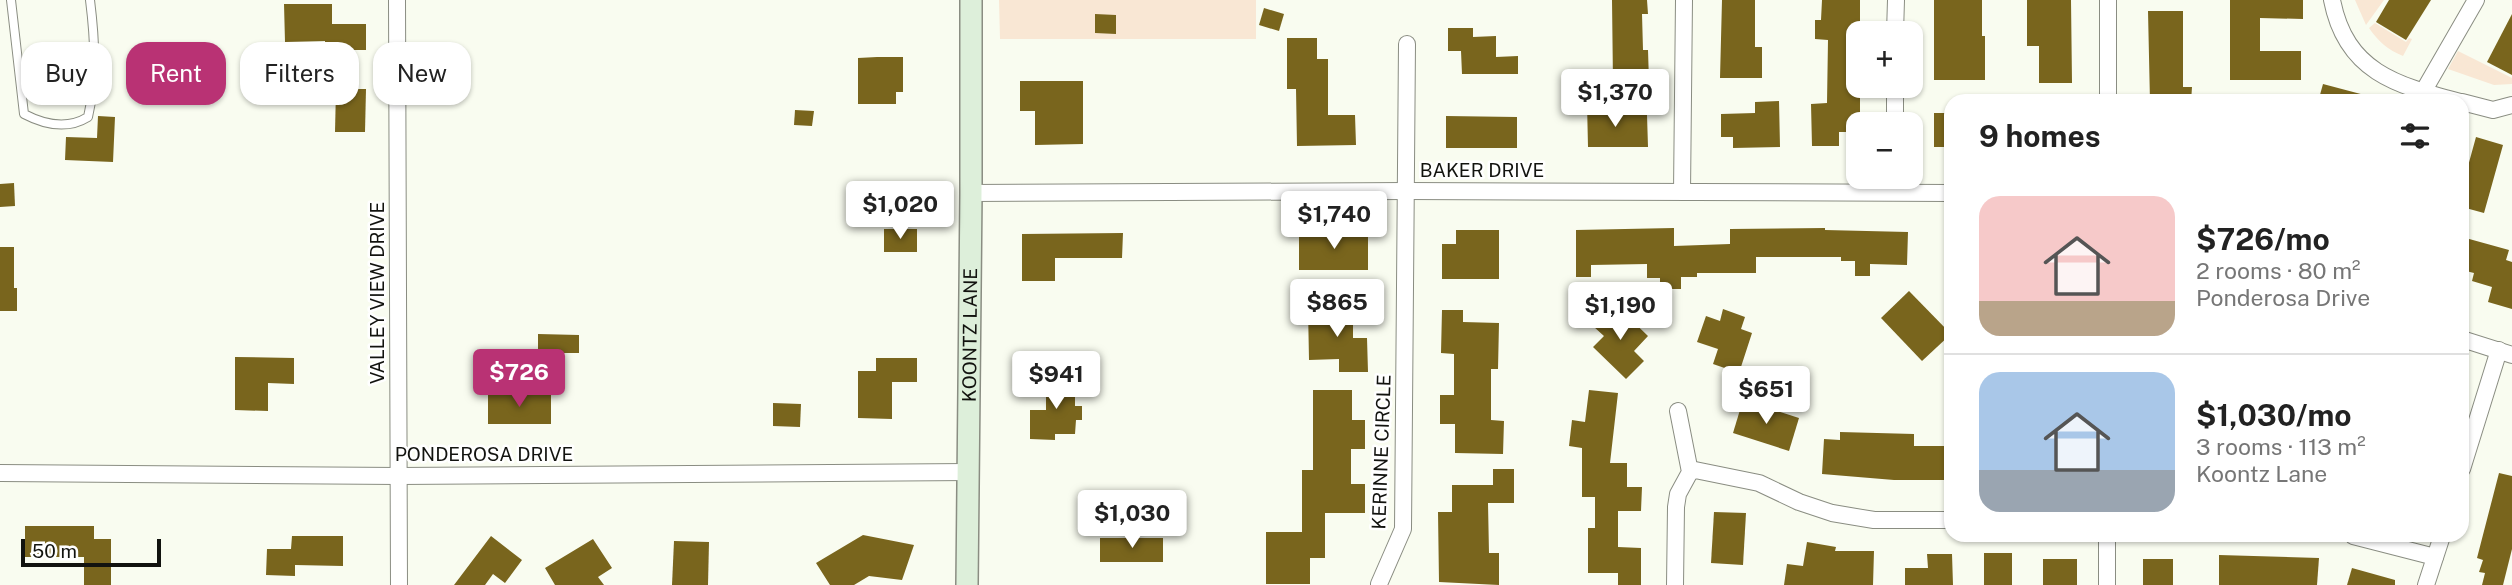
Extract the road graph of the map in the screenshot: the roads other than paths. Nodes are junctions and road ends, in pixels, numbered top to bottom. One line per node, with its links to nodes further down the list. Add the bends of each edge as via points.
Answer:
1 (12, 0): 2 (lane, via 24,114 40,122 75,125 88,117 94,90)
2 (90, 0)
3 (397, 0): 30 (street, VALLEY VIEW DRIVE)
4 (971, 0): 22 (street, KOONTZ LANE)
5 (1684, 0): 20 (street)
6 (1896, 0): 10 (street)
7 (2108, 0): 13 (street)
8 (2332, 0): 12 (street, via 2337,25 2360,61)
9 (2476, 0): 12 (street)
10 (1895, 21)
11 (1407, 44): 19 (street, KERINNE CIRCLE)
12 (2423, 92): 14 (street)
13 (2108, 94)
14 (2431, 94)
15 (2469, 104): 16 (street, via 2493,110)
16 (2512, 105)
17 (1846, 186): 20 (street, BAKER DRIVE)
18 (1923, 188): 21 (street, BAKER DRIVE)
19 (1407, 191): 20 (street, BAKER DRIVE); 22 (street, BAKER DRIVE); 36 (street, KERINNE CIRCLE, via 1403,529)
20 (1682, 192)
21 (1944, 192)
22 (971, 193): 27 (street, KOONTZ LANE)
23 (2469, 341): 24 (street)
24 (2505, 353): 26 (street)
25 (1678, 411): 28 (street)
26 (2469, 450)
27 (969, 472): 30 (street, PONDEROSA DRIVE); 38 (street, KOONTZ LANE)
28 (1690, 472): 31 (street, via 1759,483 1832,513 1874,520); 39 (street, via 1676,507)
29 (0, 473): 30 (street, PONDEROSA DRIVE)
30 (399, 476): 37 (street, VALLEY VIEW DRIVE)
31 (1944, 520)
32 (2107, 542): 40 (street)
33 (2376, 542): 35 (street)
34 (2440, 542): 35 (street)
35 (2435, 557): 41 (street)
36 (1379, 584)
37 (399, 585)
38 (967, 585)
39 (1675, 585)
40 (2107, 585)
41 (2426, 585)

